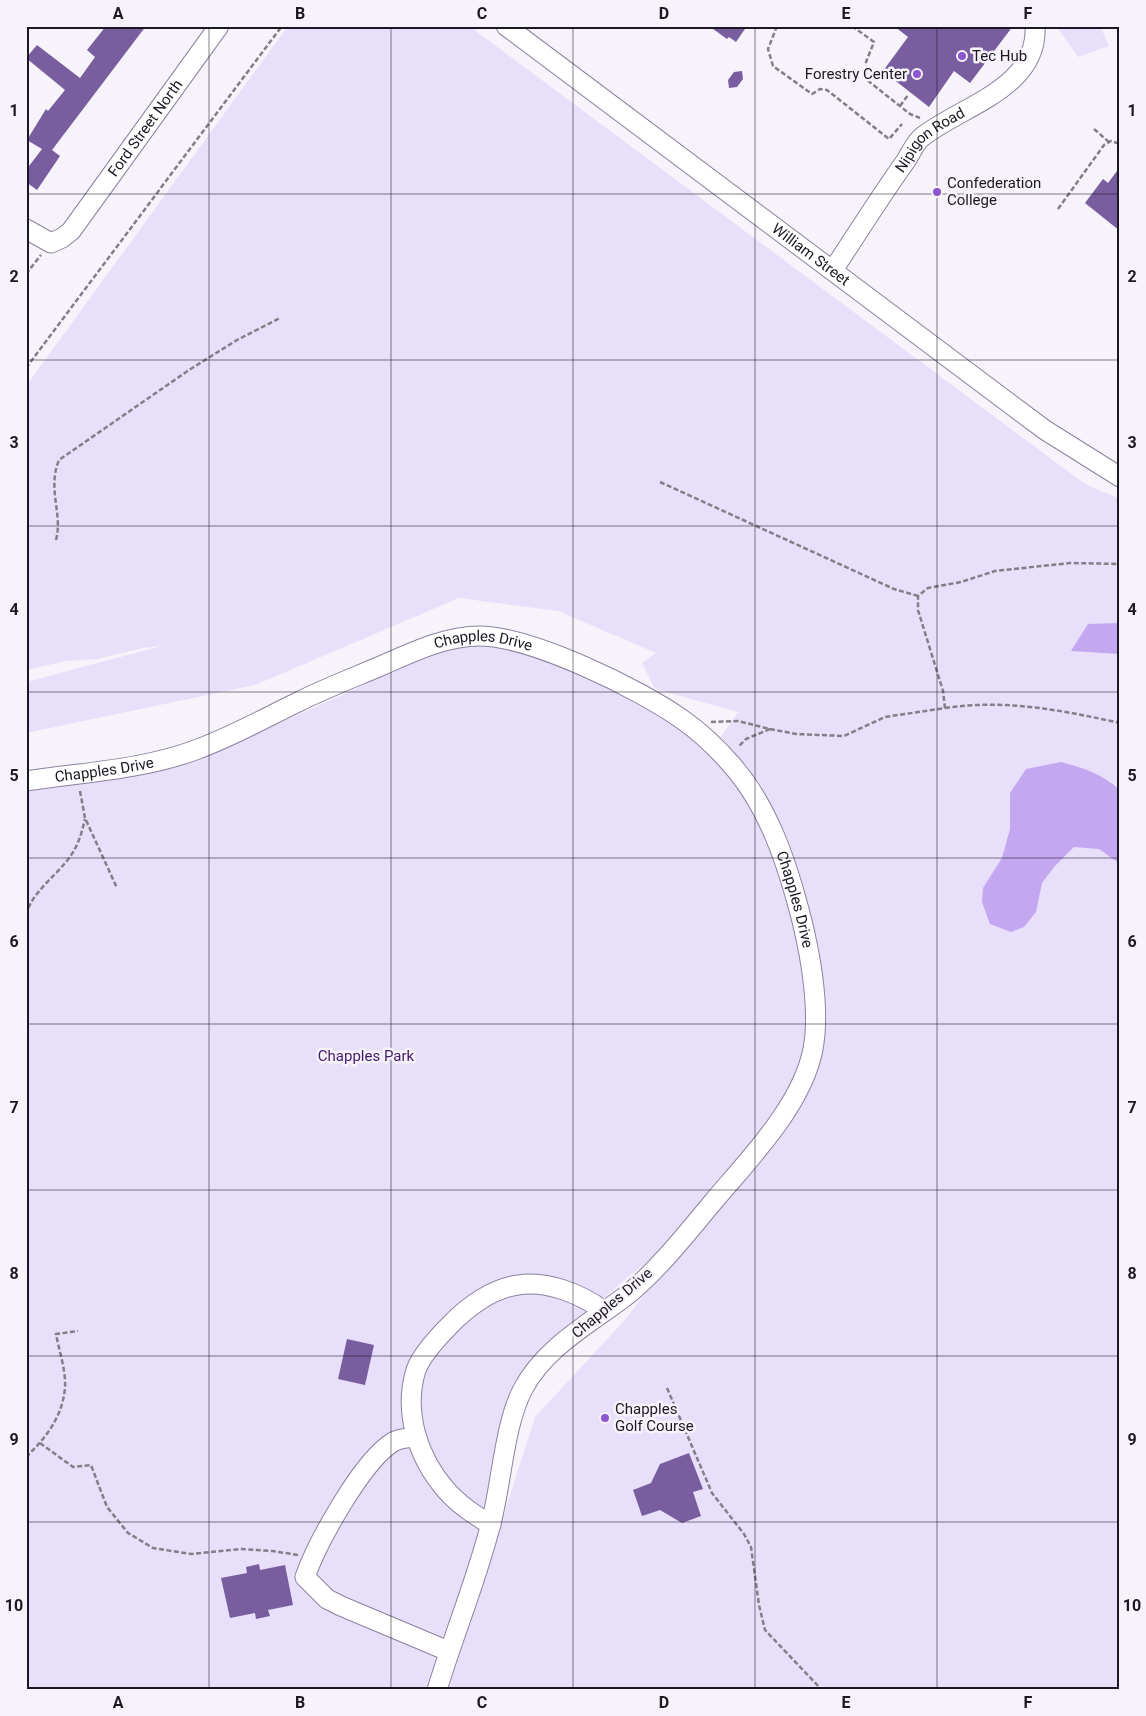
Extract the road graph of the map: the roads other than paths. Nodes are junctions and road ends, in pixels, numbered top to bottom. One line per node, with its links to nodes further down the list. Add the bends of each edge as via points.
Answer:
1 (219, 26): 4 (street, Ford Street North, via 71,231 51,242)
2 (1035, 26): 5 (street, Nipigon Road, via 1031,57 1021,71 977,104 920,138)
3 (511, 28): 5 (street, William Street)
4 (26, 229)
5 (833, 270): 6 (street, William Street, via 1045,430)
6 (1120, 477)
7 (26, 781): 8 (street, Chapples Drive, via 134,767 189,752 411,652 476,636 527,645 572,662 651,700 693,728 727,759 762,809 800,912 810,959 813,1050 796,1094 745,1163 667,1256 630,1292)
8 (604, 1310): 9 (street, via 567,1291 518,1284 471,1307 445,1329 417,1369 411,1399); 10 (street, Chapples Drive, via 537,1366 523,1388 514,1408)
9 (416, 1436): 10 (street, via 446,1490 467,1510); 11 (street, via 394,1441 375,1457 342,1505 305,1577 327,1599)
10 (491, 1525): 11 (street, Chapples Drive)
11 (448, 1651): 12 (street, Chapples Drive)
12 (437, 1690)

